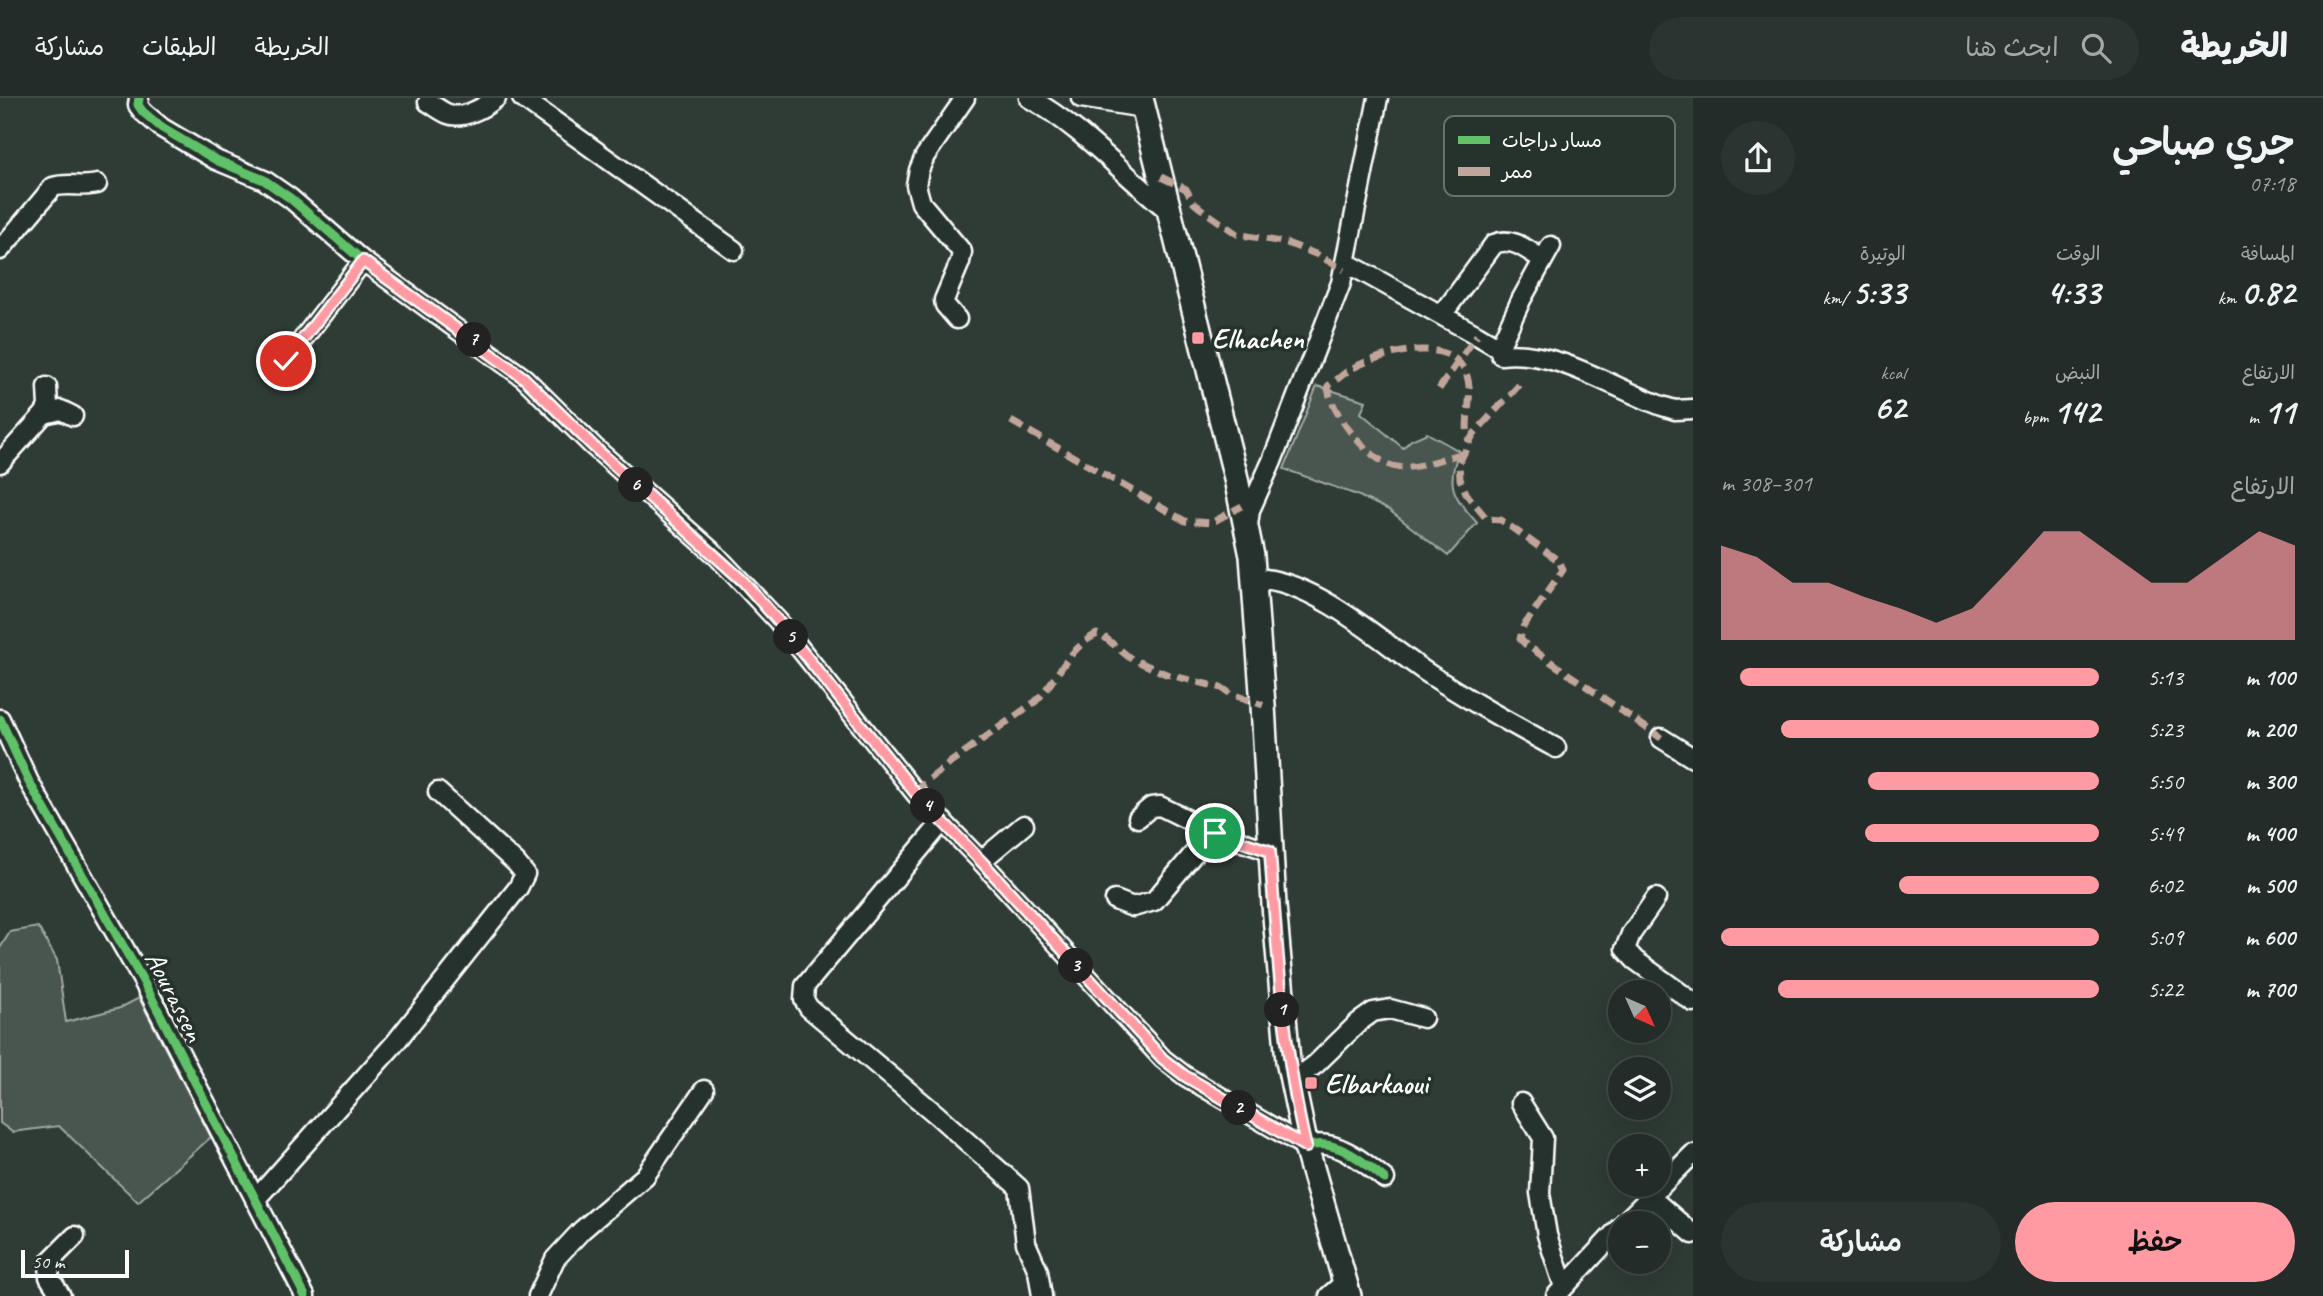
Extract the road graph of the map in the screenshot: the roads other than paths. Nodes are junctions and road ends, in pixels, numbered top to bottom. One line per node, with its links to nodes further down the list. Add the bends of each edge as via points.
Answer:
1 (139, 98): 14 (street, via 143,112 162,128 216,160 264,180)
2 (496, 98): 8 (street, via 486,106 451,116)
3 (522, 98): 13 (street)
4 (965, 98): 17 (street, via 925,156 916,185 921,204 962,253 944,300)
5 (1029, 98): 11 (street, via 1069,123)
6 (1081, 98): 9 (street)
7 (1378, 98): 15 (street)
8 (428, 102)
9 (1143, 103): 11 (main road)
10 (97, 184): 12 (street, via 53,187)
11 (1170, 211): 25 (main road)
12 (0, 250)
13 (734, 250)
14 (363, 261): 19 (street); 33 (street, via 524,378 716,555 778,621 878,748)
15 (1345, 262): 16 (street); 25 (street, via 1335,300 1250,510)
16 (1442, 315): 18 (street); 18 (street, via 1494,244 1513,242 1546,253)
17 (957, 319)
18 (1499, 348): 21 (street, via 1501,355 1516,353 1557,361 1662,406)
19 (286, 361)
20 (47, 387): 22 (street)
21 (1693, 409)
22 (44, 414): 23 (street, via 61,410); 24 (street)
23 (73, 416)
24 (0, 463)
25 (1247, 532): 26 (main road)
26 (1255, 589): 29 (street, via 1265,579 1273,580 1318,597 1450,687); 36 (main road)
27 (0, 719): 51 (street, Aourassen, via 29,782 144,981)
28 (1661, 738): 30 (street)
29 (1556, 748)
30 (1693, 758)
31 (438, 792): 51 (street, via 525,874 395,1043)
32 (1138, 818): 35 (street, via 1160,806)
33 (943, 821): 37 (street); 61 (street, via 805,986 804,1000 1019,1188 1026,1243)
34 (1024, 825): 37 (street)
35 (1212, 832): 36 (street); 39 (street, via 1154,901 1133,906)
36 (1270, 851): 42 (main road, via 1283,1027)
37 (981, 861): 45 (street, via 1163,1059)
38 (1656, 898): 40 (street, via 1625,949)
39 (1115, 900)
40 (1693, 1002)
41 (1423, 1018): 42 (street, via 1390,1009 1373,1012)
42 (1292, 1082): 45 (main road)
43 (704, 1090): 60 (street, via 645,1177 555,1259)
44 (1521, 1104): 57 (street, via 1544,1138 1540,1194)
45 (1306, 1147): 48 (street, via 1316,1143 1339,1149); 56 (main road)
46 (1693, 1154): 47 (street)
47 (1671, 1175)
48 (1385, 1179)
49 (1648, 1197): 52 (street)
50 (1650, 1197): 53 (street)
51 (255, 1200): 59 (street, Aourassen)
52 (1635, 1211)
53 (1693, 1234)
54 (75, 1236): 58 (street, via 50,1261 49,1277)
55 (1608, 1240): 57 (street)
56 (1341, 1291)
57 (1560, 1291)
58 (61, 1296)
59 (305, 1296)
60 (538, 1296)
61 (1042, 1296)

